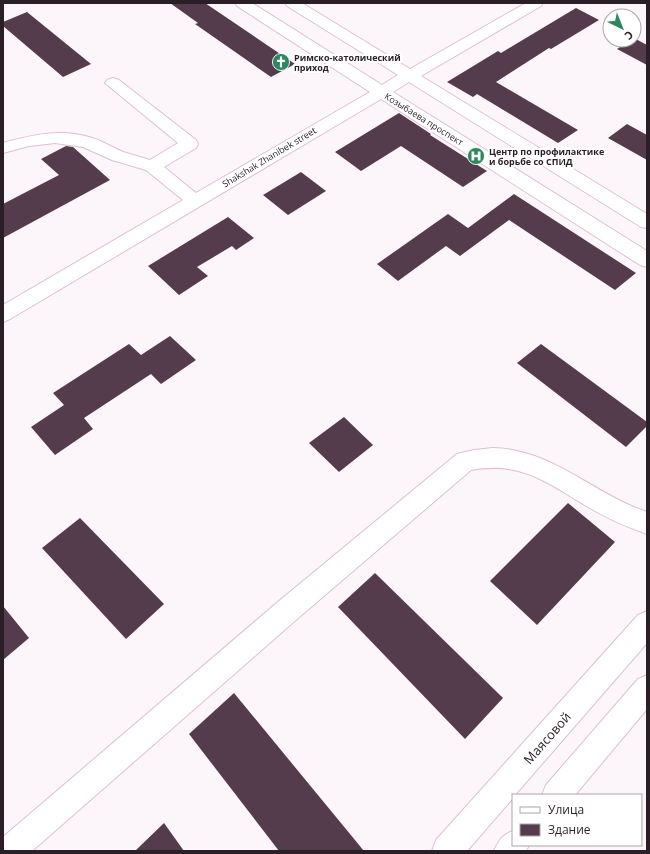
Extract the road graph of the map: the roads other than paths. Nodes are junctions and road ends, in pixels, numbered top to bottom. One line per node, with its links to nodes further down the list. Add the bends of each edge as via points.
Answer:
1 (242, 3): 6 (street, Козыбаева проспект)
2 (292, 3): 4 (street)
3 (536, 3): 4 (street, Shakshak Zhanibek street)
4 (410, 75): 6 (street, Shakshak Zhanibek street); 10 (street)
5 (113, 83): 8 (street, via 190,144)
6 (380, 92): 9 (street, Shakshak Zhanibek street); 11 (street, Козыбаева проспект)
7 (3, 148): 8 (street, via 29,141 72,139)
8 (152, 166): 9 (street)
9 (195, 201): 12 (street, Shakshak Zhanibek street)
10 (647, 222)
11 (647, 260)
12 (3, 314)
13 (647, 523): 17 (street, via 627,517 537,466 511,458 482,457 465,461)
14 (647, 624): 18 (street, Маясовой)
15 (647, 688): 16 (street)
16 (557, 794)
17 (9, 851)
18 (447, 851)

